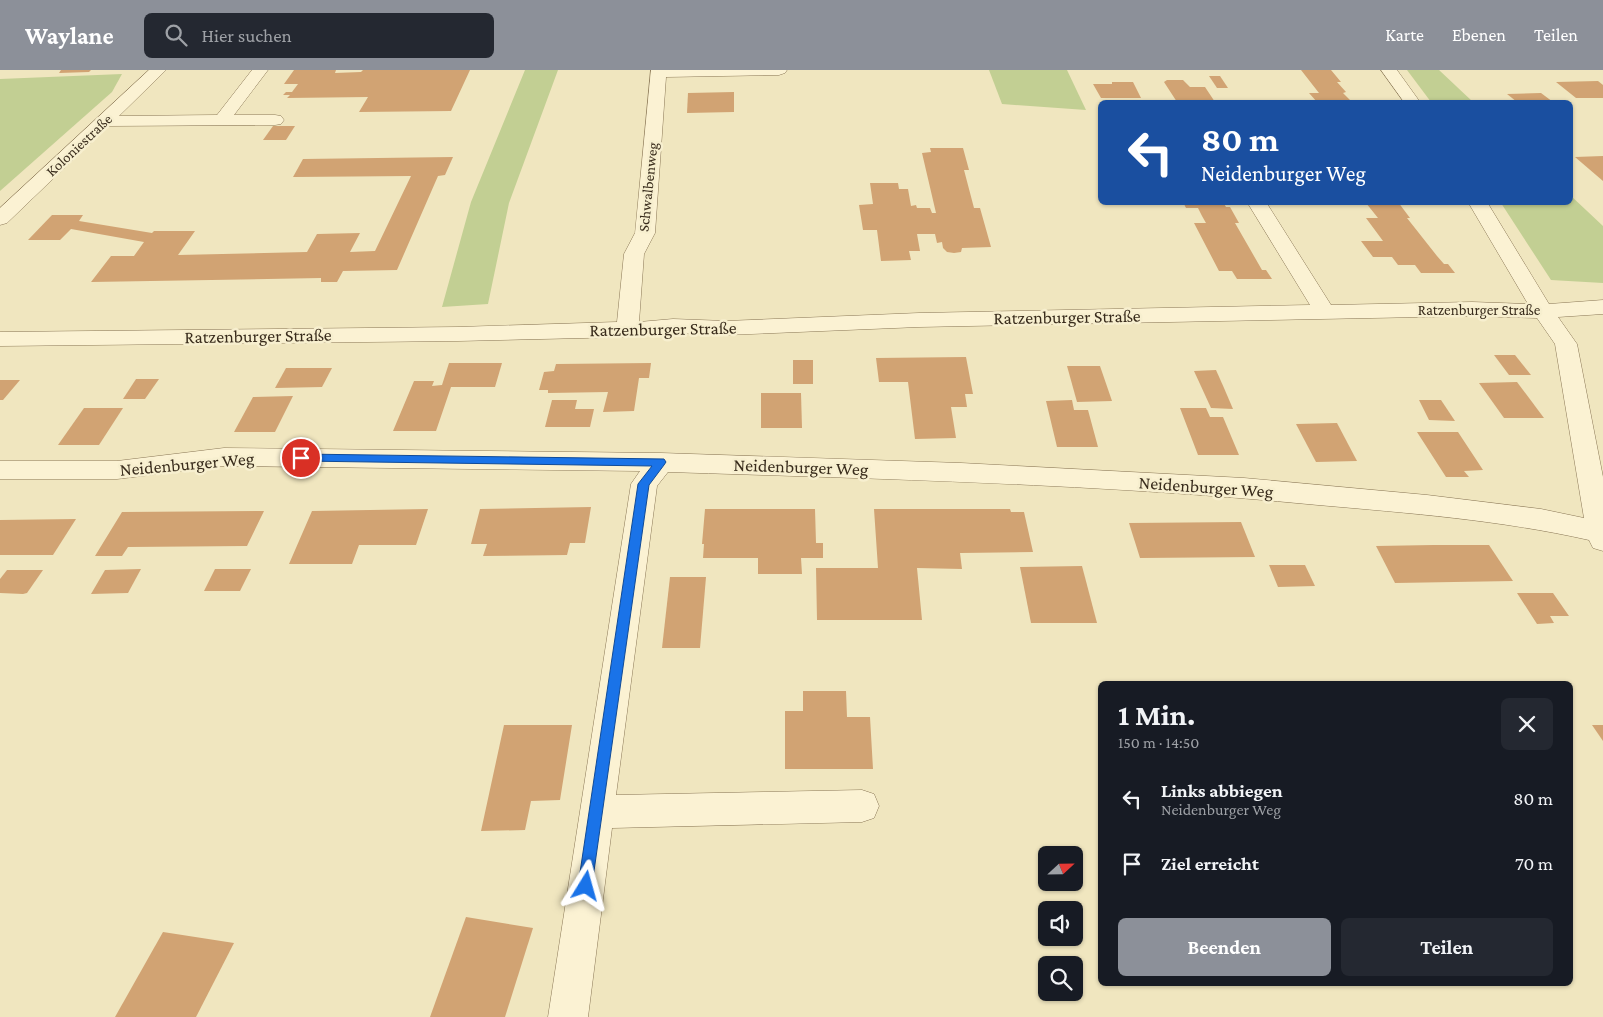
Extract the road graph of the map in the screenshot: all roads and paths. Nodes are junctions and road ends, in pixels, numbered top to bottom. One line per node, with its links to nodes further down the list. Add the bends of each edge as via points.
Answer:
1 (158, 70): 9 (street, Koloniestraße)
2 (260, 70): 7 (street)
3 (779, 70): 5 (street, Schwalbenweg)
4 (1389, 70): 6 (street)
5 (659, 71): 16 (street, Schwalbenweg, via 645,233 634,254)
6 (1411, 100)
7 (222, 120): 8 (street); 9 (street)
8 (275, 120)
9 (105, 121): 12 (street, Koloniestraße)
10 (1258, 205): 15 (street)
11 (1479, 205): 14 (street)
12 (0, 219)
13 (1603, 308): 14 (street, Ratzenburger Straße)
14 (1544, 311): 15 (street, Ratzenburger Straße); 20 (street, via 1566,344)
15 (1325, 312): 16 (street, Ratzenburger Straße, via 919,320 726,328 673,326)
16 (627, 330): 17 (street, Ratzenburger Straße)
17 (0, 339)
18 (661, 462): 19 (street, Neidenburger Weg, via 224,457 117,470); 20 (street, Neidenburger Weg, via 961,472 1244,488 1541,520); 22 (street, via 644,484)
19 (0, 470)
20 (1601, 536)
21 (862, 806): 22 (street)
22 (596, 812): 23 (street)
23 (568, 1017)

